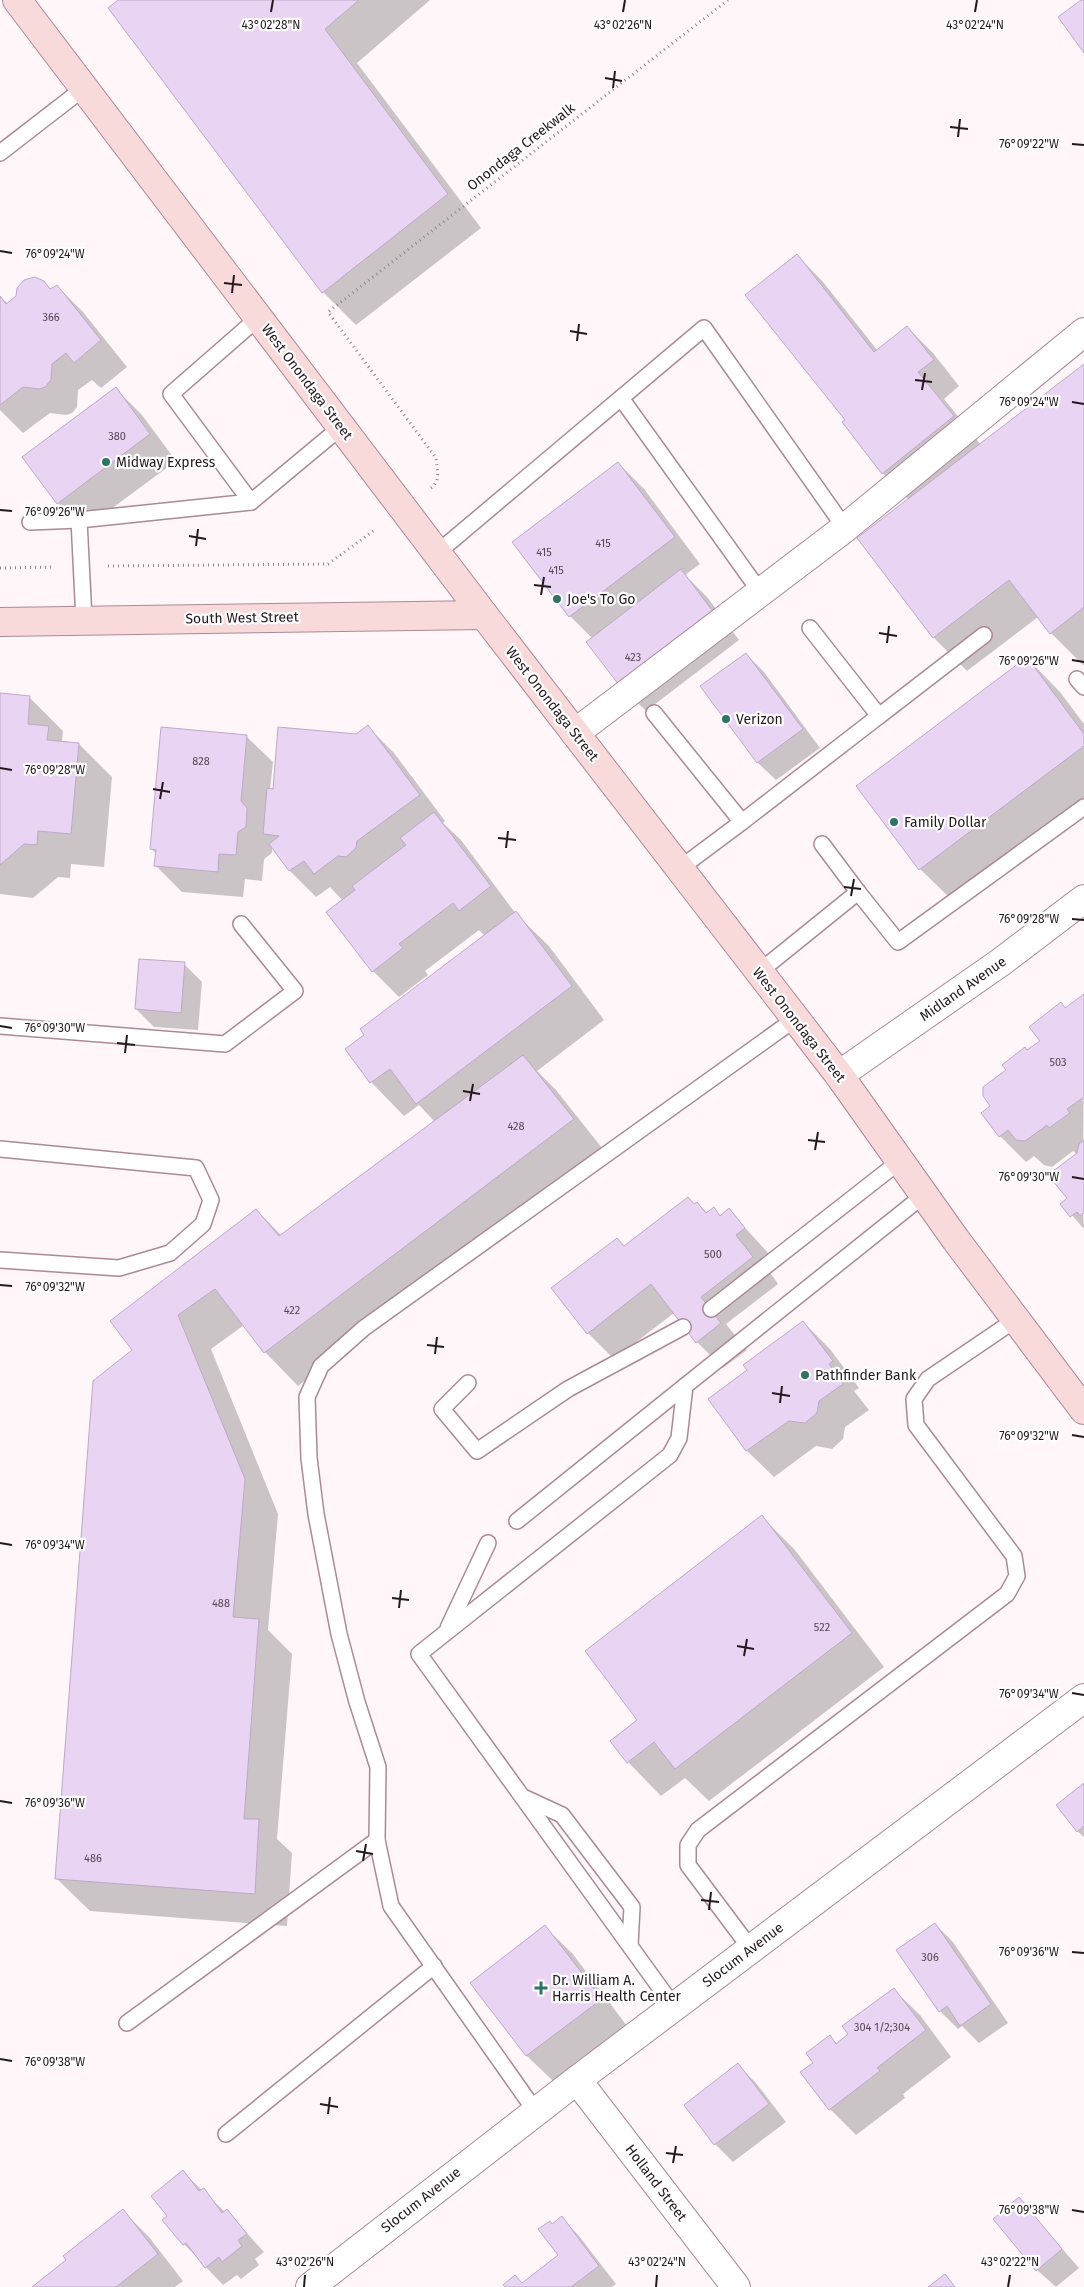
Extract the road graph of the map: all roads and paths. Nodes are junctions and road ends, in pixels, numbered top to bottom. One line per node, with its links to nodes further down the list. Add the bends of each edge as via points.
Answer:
1 (17, 0): 3 (main road, West Onondaga Street)
2 (728, 0): 5 (path, Onondaga Creekwalk)
3 (84, 88): 4 (lane); 6 (main road, West Onondaga Street)
4 (0, 153)
5 (328, 312)
6 (258, 318): 9 (main road, West Onondaga Street); 10 (lane, via 171,394)
7 (1084, 332): 13 (street)
8 (621, 398): 13 (lane, via 704,328); 14 (lane); 15 (lane)
9 (342, 427): 10 (lane); 14 (main road, West Onondaga Street)
10 (251, 502): 11 (lane)
11 (79, 520): 12 (lane); 17 (lane)
12 (30, 522)
13 (845, 528): 15 (street)
14 (437, 553): 16 (main road, West Onondaga Street)
15 (761, 593): 23 (street)
16 (484, 615): 17 (main road, South West Street); 23 (main road, West Onondaga Street)
17 (84, 620): 18 (main road, South West Street)
18 (0, 622)
19 (810, 628): 22 (lane)
20 (984, 635): 22 (lane)
21 (654, 713): 25 (lane)
22 (879, 716): 25 (lane)
23 (575, 733): 27 (main road, West Onondaga Street)
24 (1084, 807): 28 (lane, via 898,942)
25 (742, 822): 27 (lane)
26 (822, 844): 28 (lane)
27 (679, 869): 31 (main road, West Onondaga Street)
28 (858, 892): 31 (lane)
29 (1084, 899): 34 (street, Midland Avenue, via 1001,962)
30 (241, 924): 33 (lane, via 295,991 225,1044)
31 (759, 972): 32 (main road, West Onondaga Street)
32 (795, 1019): 34 (main road, West Onondaga Street); 50 (lane, via 364,1328 321,1366 307,1397 309,1458 316,1514 339,1634 378,1767)
33 (0, 1026)
34 (839, 1075): 36 (main road, West Onondaga Street)
35 (0, 1149): 38 (lane, via 196,1168 211,1200 204,1224 170,1253 119,1268)
36 (900, 1161): 37 (main road, West Onondaga Street); 39 (lane)
37 (924, 1196): 40 (main road, West Onondaga Street); 43 (lane)
38 (0, 1260)
39 (711, 1309)
40 (1015, 1320): 44 (main road, West Onondaga Street); 52 (lane, via 928,1379 914,1399 916,1426 1014,1556 1017,1576 1006,1594 698,1830 688,1845 688,1865)
41 (683, 1327): 42 (lane, via 568,1388 476,1451 442,1409)
42 (468, 1383)
43 (685, 1386): 45 (lane); 47 (lane, via 679,1438 670,1456)
44 (1084, 1410)
45 (517, 1521)
46 (488, 1543): 47 (lane)
47 (447, 1632): 49 (lane, via 419,1654)
48 (1084, 1698): 52 (street, Slocum Avenue)
49 (522, 1796): 51 (lane); 51 (lane, via 562,1815 632,1907)
50 (377, 1840): 53 (lane, via 391,1906); 55 (lane)
51 (630, 1945): 54 (lane)
52 (751, 1949): 54 (street, Slocum Avenue)
53 (434, 1966): 57 (lane); 58 (lane)
54 (674, 2006): 56 (street, Slocum Avenue)
55 (127, 2024)
56 (577, 2080): 57 (street, Slocum Avenue); 60 (street, Holland Street)
57 (536, 2112): 59 (street, Slocum Avenue)
58 (226, 2134)
59 (310, 2287)
60 (736, 2287)

